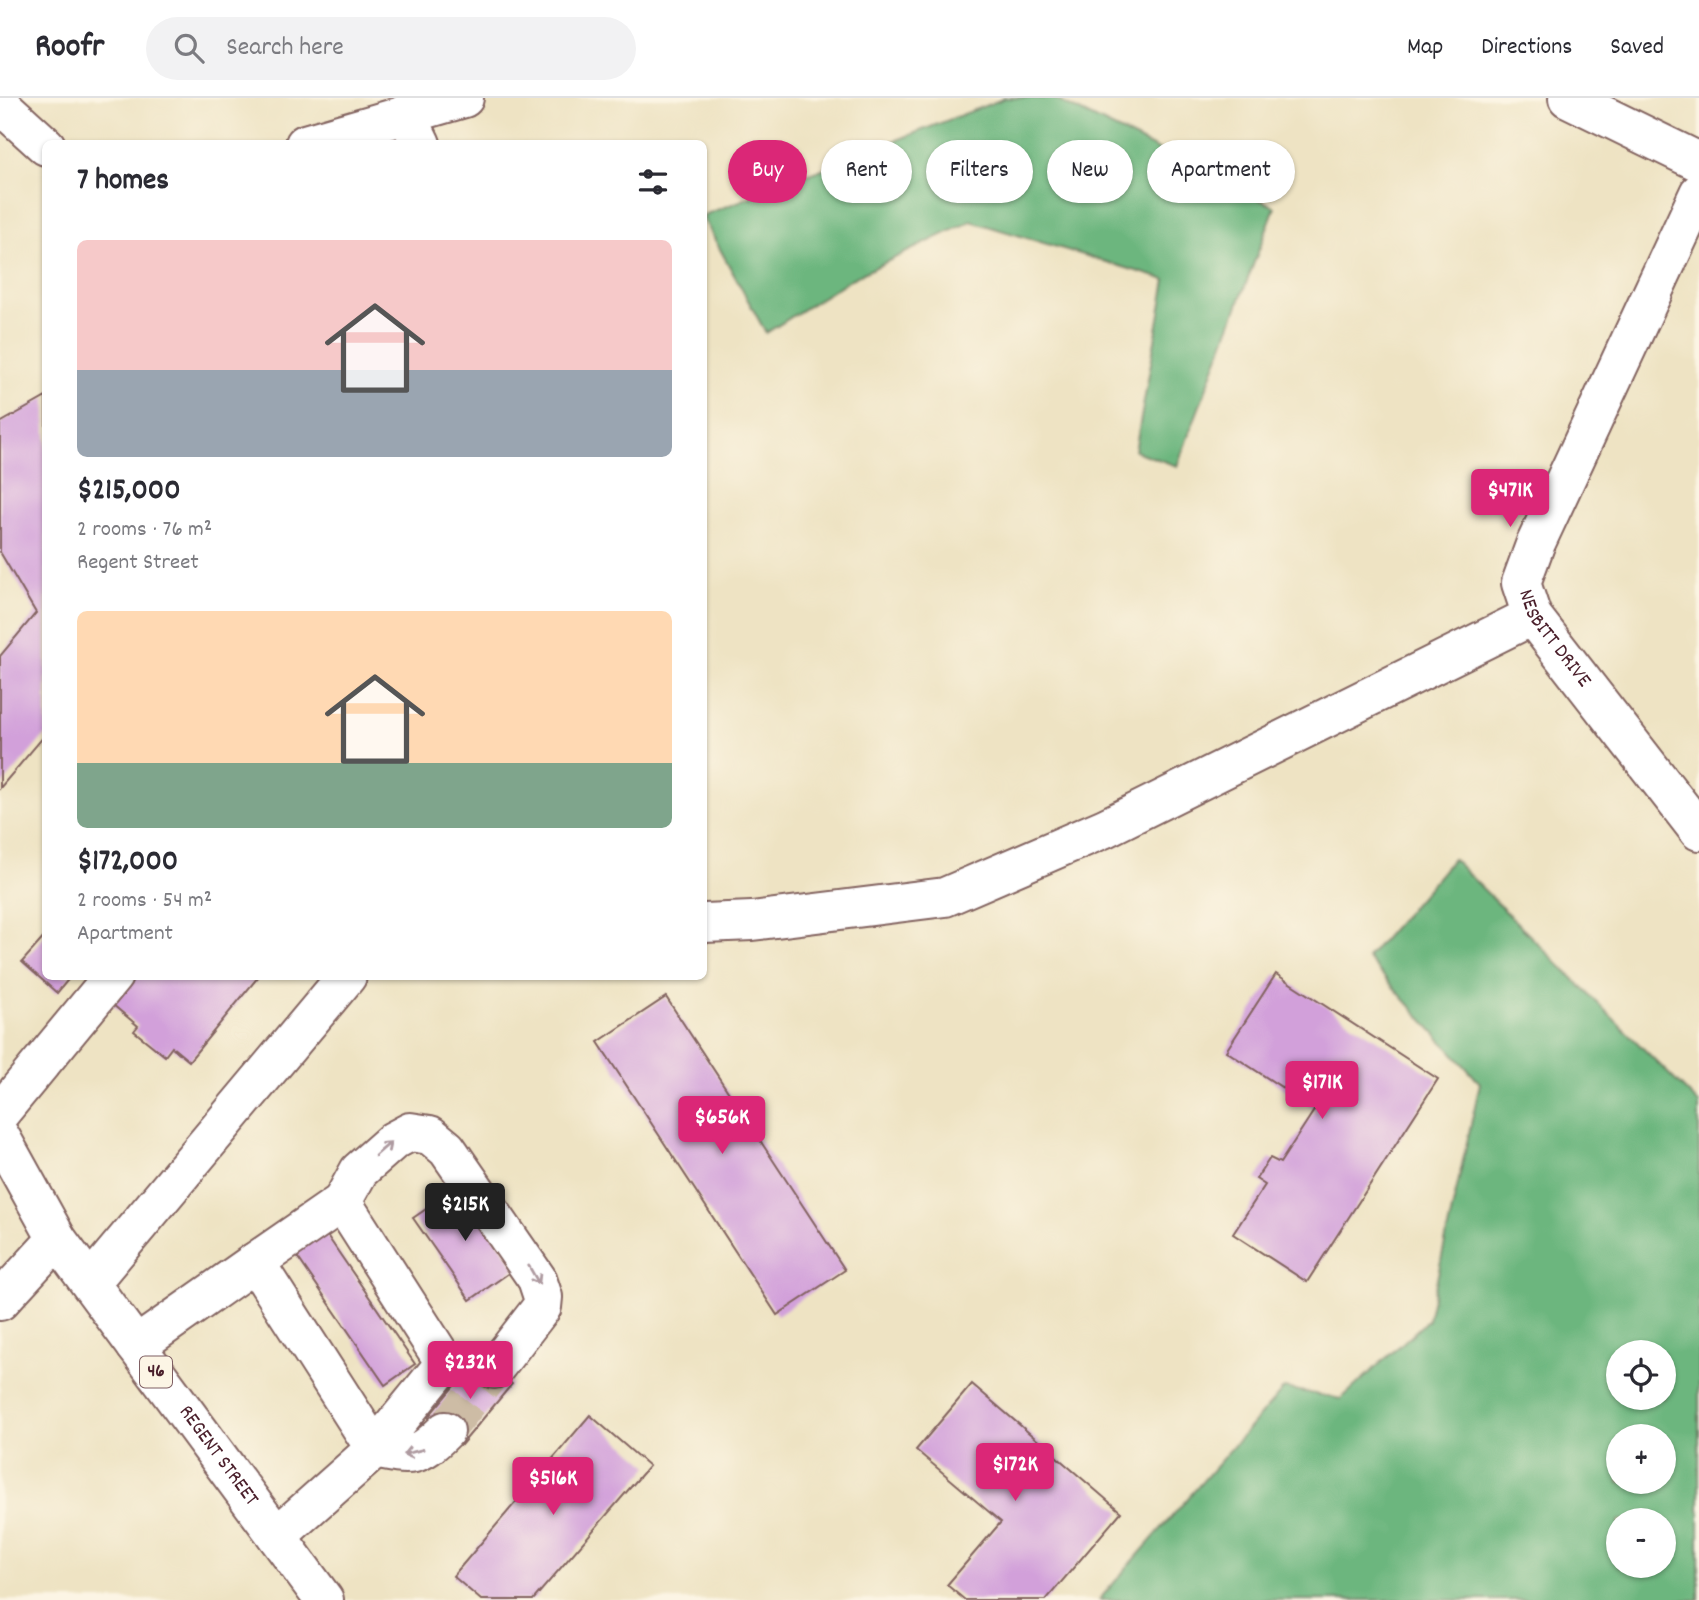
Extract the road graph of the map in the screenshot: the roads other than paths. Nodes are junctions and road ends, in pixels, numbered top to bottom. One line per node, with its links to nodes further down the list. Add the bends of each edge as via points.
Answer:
1 (464, 98): 4 (street)
2 (1569, 98): 7 (street)
3 (0, 104): 6 (street)
4 (414, 128): 5 (street)
5 (332, 140)
6 (42, 142)
7 (1699, 163)
8 (1699, 193): 9 (street, NESBITT DRIVE, via 1535,545 1521,583)
9 (1532, 616): 10 (street, NESBITT DRIVE); 11 (street, via 1105,828 945,897)
10 (1699, 831)
11 (707, 923)
12 (110, 980): 14 (street)
13 (344, 980): 19 (street)
14 (0, 1113)
15 (0, 1136): 17 (street, REGENT STREET / 46)
16 (342, 1202): 18 (street); 22 (street, one-way to 22, via 359,1171 411,1132 430,1135 447,1149 537,1279 543,1297 542,1307); 24 (street, via 445,1363)
17 (57, 1239): 19 (street, REGENT STREET / 46); 20 (street)
18 (254, 1262): 21 (street); 24 (street)
19 (90, 1283): 21 (street, REGENT STREET / 46)
20 (0, 1301)
21 (136, 1346): 25 (street, REGENT STREET / 46)
22 (495, 1369)
23 (444, 1431): 24 (street, one-way to 24, via 418,1454 404,1456)
24 (375, 1449): 25 (street)
25 (277, 1536): 26 (street, REGENT STREET / 46)
26 (324, 1600)

